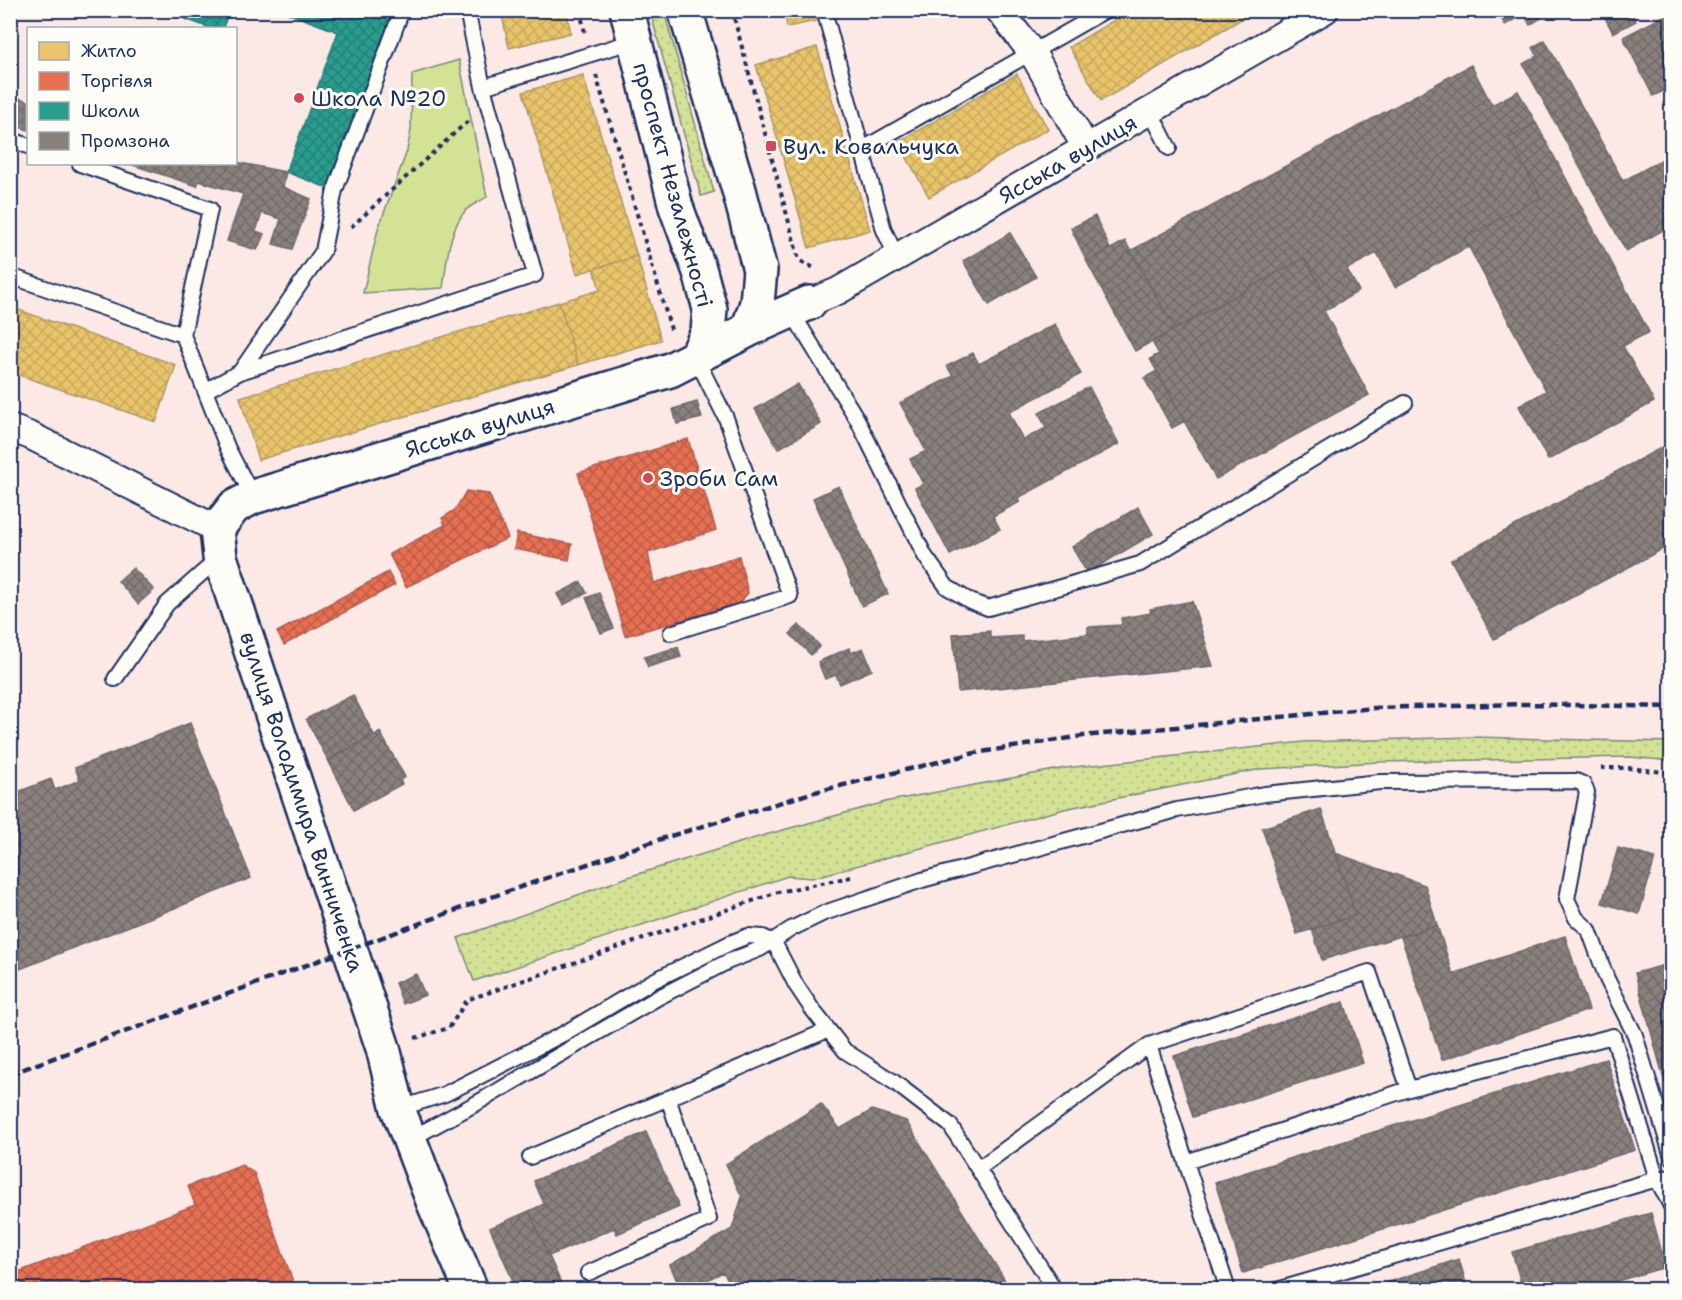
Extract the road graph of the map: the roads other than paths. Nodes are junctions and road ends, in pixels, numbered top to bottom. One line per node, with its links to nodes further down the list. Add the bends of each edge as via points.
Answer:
1 (402, 10): 25 (lane, via 335,190 324,251)
2 (467, 10): 10 (lane)
3 (685, 10): 19 (main road)
4 (824, 10): 16 (lane)
5 (999, 10): 9 (street)
6 (1106, 10): 9 (lane)
7 (1325, 10): 11 (street, Ясська вулиця)
8 (630, 26): 10 (lane, via 590,54); 24 (main road, проспект Незалежності, via 676,207 710,309 708,332)
9 (1033, 54): 14 (street); 16 (lane)
10 (483, 87): 25 (lane, via 535,275)
11 (1150, 111): 14 (street, Ясська вулиця); 15 (lane)
12 (10, 140): 13 (lane)
13 (27, 146)
14 (1086, 148): 18 (street, Ясська вулиця)
15 (1169, 148)
16 (861, 150): 18 (lane, via 884,230)
17 (83, 165): 23 (lane, via 210,208)
18 (897, 258): 21 (street, Ясська вулиця)
19 (759, 270): 21 (main road, via 775,290); 22 (main road, via 757,303)
20 (10, 276): 23 (lane)
21 (800, 307): 22 (main road, Ясська вулиця); 27 (lane, via 925,556 947,587 988,608 1140,564)
22 (748, 330): 24 (main road, Ясська вулиця)
23 (183, 335): 26 (lane)
24 (683, 364): 29 (main road, Ясська вулиця); 31 (lane, via 726,418 790,596)
25 (240, 372): 26 (lane)
26 (205, 391): 29 (lane)
27 (1405, 403)
28 (10, 428): 30 (street, via 31,436)
29 (253, 497): 30 (main road, Ясська вулиця, via 234,507)
30 (219, 543): 32 (lane, via 167,604); 38 (main road, вулиця Володимира Винниченка)
31 (671, 633)
32 (115, 679)
33 (774, 942): 34 (lane, via 796,985); 38 (lane, via 658,997 477,1103); 38 (lane, via 748,936 730,943 453,1089); 40 (lane, via 824,913 921,880 1177,810 1265,794 1380,782 1576,781 1587,792 1567,899 1576,918 1589,930 1607,979 1635,1035)
34 (828, 1030): 37 (lane); 42 (lane, via 845,1051 950,1125)
35 (1149, 1045): 36 (lane, via 1369,972); 41 (lane); 42 (lane)
36 (1409, 1089): 41 (lane); 43 (lane, via 1613,1036)
37 (668, 1098): 39 (lane); 45 (lane, via 710,1219)
38 (404, 1124): 46 (main road, вулиця Володимира Винниченка)
39 (530, 1157)
40 (1671, 1157)
41 (1186, 1162): 48 (lane)
42 (978, 1169): 47 (lane)
43 (1664, 1178): 44 (lane); 49 (lane)
44 (1671, 1208)
45 (588, 1273)
46 (471, 1290)
47 (1055, 1290)
48 (1228, 1290)
49 (1277, 1290)

